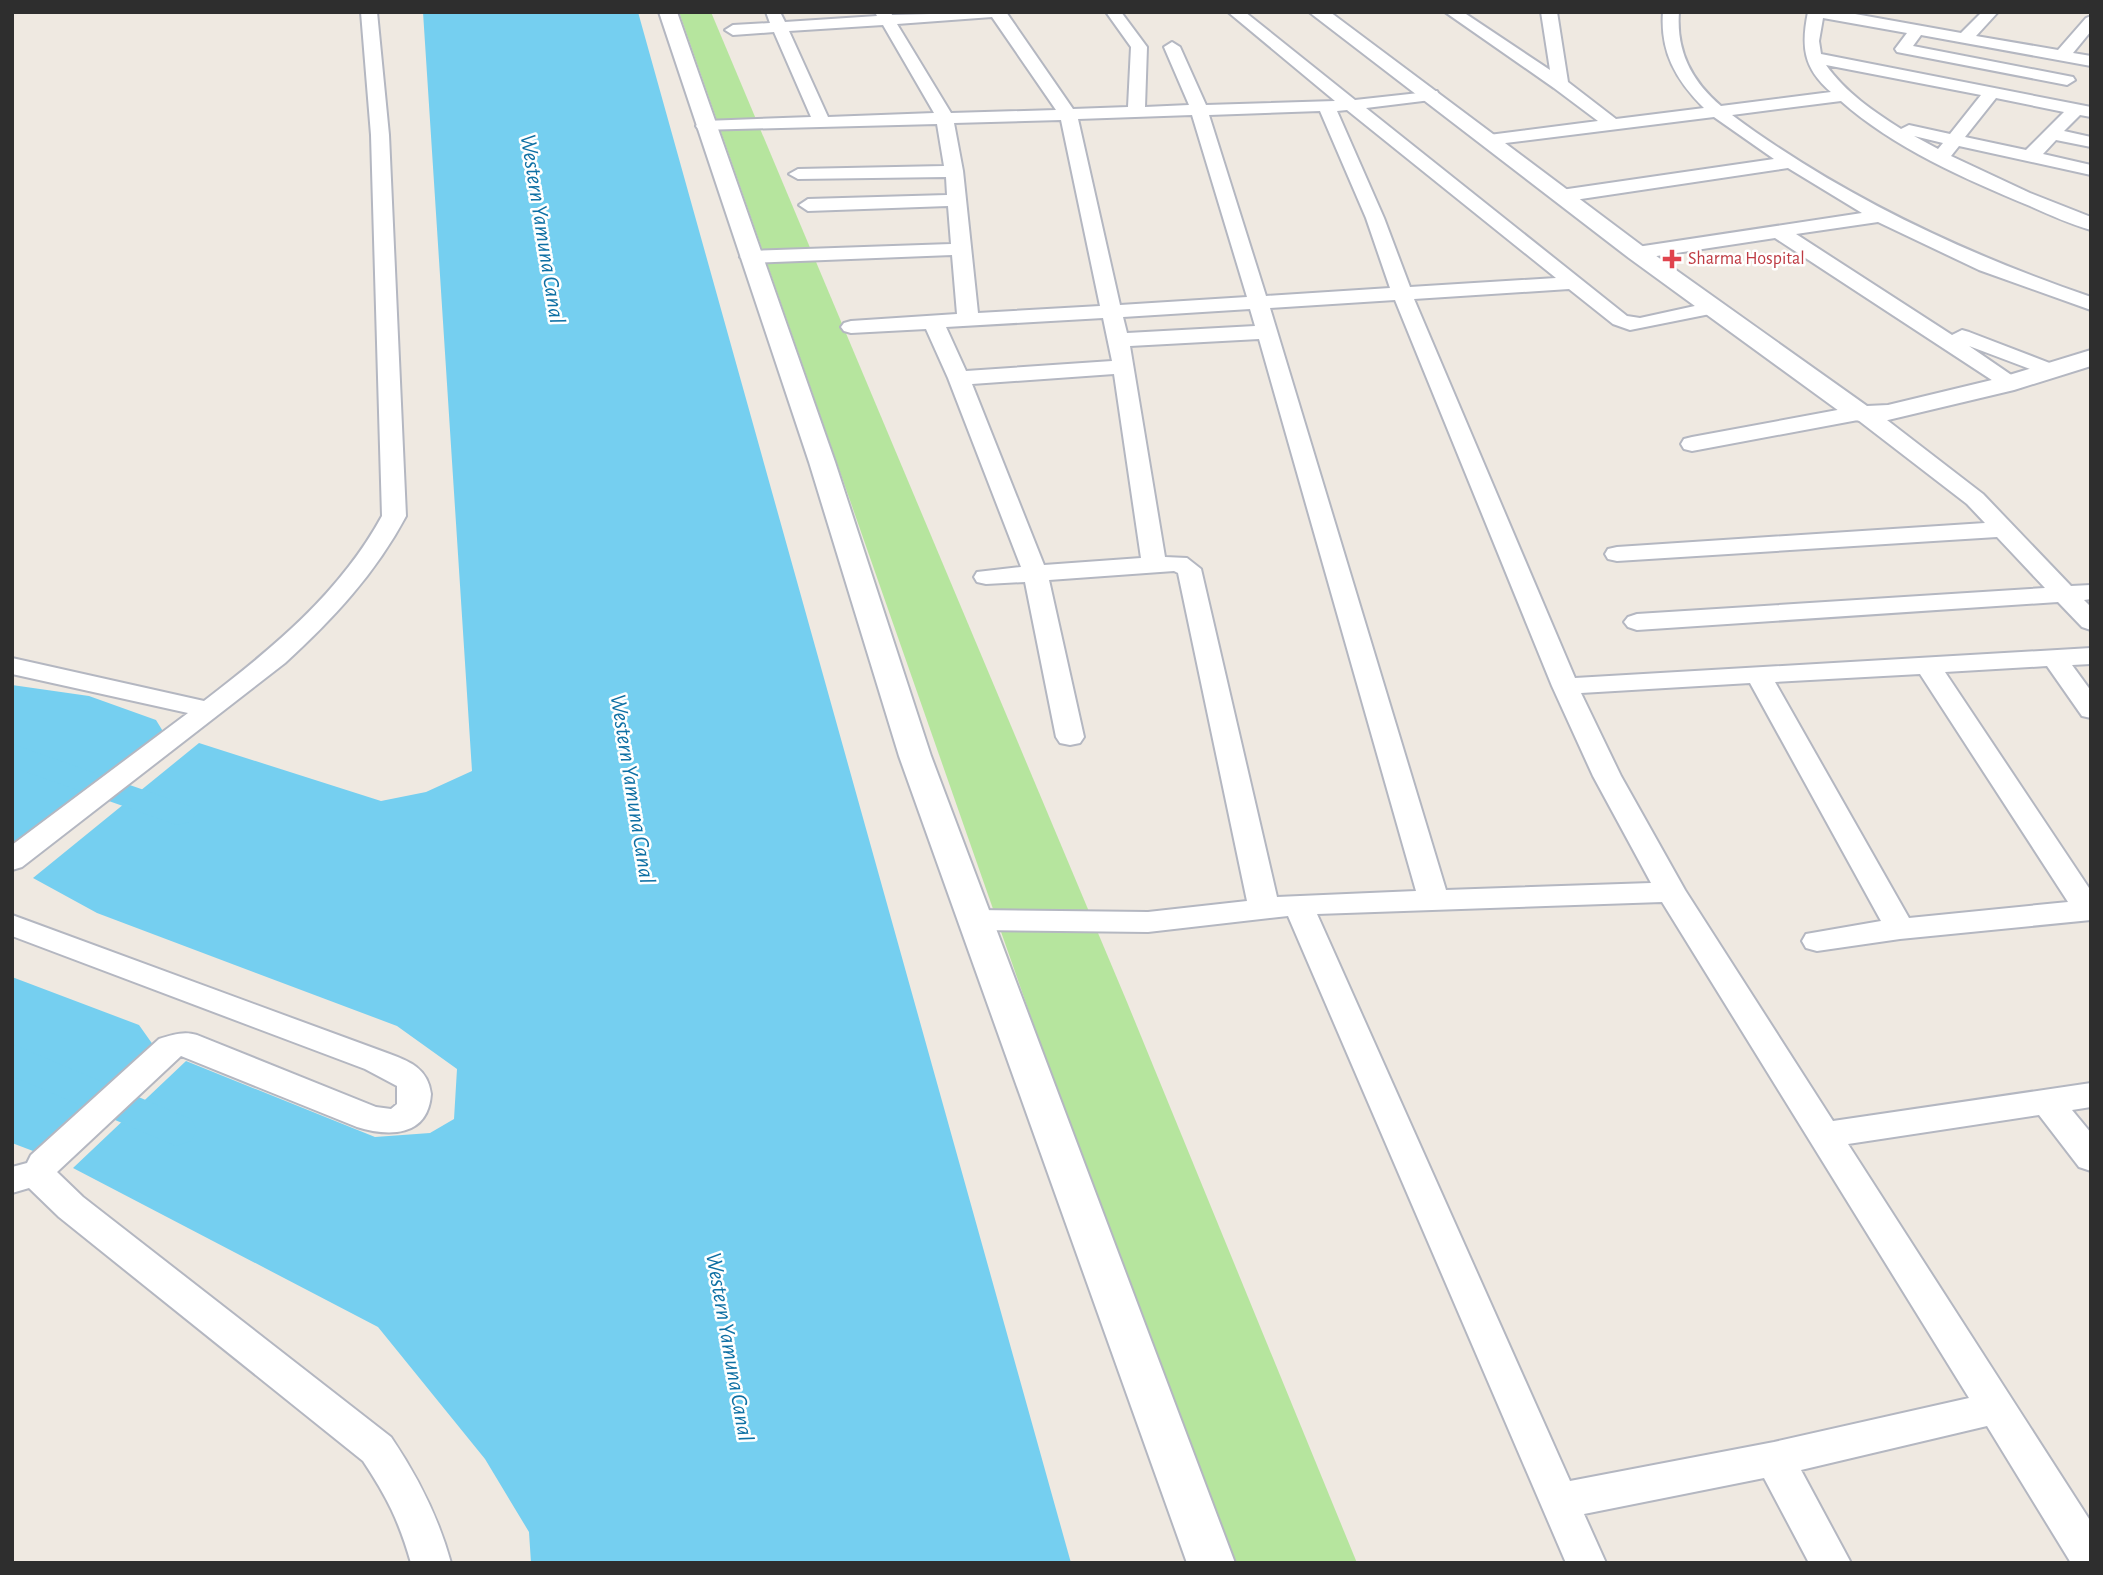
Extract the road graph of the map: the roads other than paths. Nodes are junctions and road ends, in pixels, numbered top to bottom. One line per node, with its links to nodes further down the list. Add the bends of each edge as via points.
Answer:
1 (369, 12): 98 (street, via 380,135 394,516 382,542 324,611)
2 (668, 12): 42 (street)
3 (997, 12): 13 (street); 37 (street)
4 (1113, 12): 34 (street, via 1139,47)
5 (1235, 12): 32 (street)
6 (1318, 12): 29 (street)
7 (1452, 12): 27 (street)
8 (1549, 12): 27 (street)
9 (1671, 12): 36 (street, via 1671,44 1681,68)
10 (1817, 12): 16 (street); 23 (street, via 1810,43)
11 (1905, 12): 16 (street)
12 (1991, 12): 19 (street)
13 (885, 16): 14 (street); 38 (street)
14 (775, 20): 18 (street); 39 (street)
15 (2091, 21): 22 (street)
16 (1891, 24): 17 (street)
17 (1917, 29): 19 (street); 21 (street, via 1903,49)
18 (733, 30)
19 (1966, 37): 22 (street)
20 (1172, 47): 33 (street)
21 (1926, 55): 25 (street); 26 (street)
22 (2062, 56): 24 (street)
23 (1814, 58): 25 (street); 30 (street)
24 (2087, 60): 26 (street)
25 (1908, 76): 28 (street)
26 (2067, 80): 31 (street)
27 (1560, 84): 40 (street)
28 (1992, 92): 31 (street); 44 (street)
29 (1431, 95): 32 (street); 45 (street)
30 (1841, 96): 36 (street); 41 (street)
31 (2047, 103): 35 (street)
32 (1340, 105): 33 (street); 64 (street); 65 (street)
33 (1199, 109): 34 (street); 66 (street)
34 (1136, 111): 37 (street)
35 (2083, 111): 43 (street)
36 (1715, 112): 40 (street); 49 (street)
37 (1068, 114): 38 (street); 69 (street)
38 (945, 118): 39 (street); 51 (street)
39 (822, 122): 42 (street)
40 (1612, 124): 45 (street)
41 (1882, 124): 44 (street); 48 (street)
42 (705, 126): 63 (street)
43 (2052, 134): 46 (street); 47 (street)
44 (1955, 140): 47 (street); 48 (street)
45 (1489, 141): 53 (street)
46 (2091, 142)
47 (2030, 157): 50 (street)
48 (1940, 158): 58 (street)
49 (1791, 162): 53 (street); 57 (street)
50 (2091, 170)
51 (954, 171): 52 (street); 54 (street)
52 (798, 174)
53 (1561, 196): 62 (street)
54 (957, 200): 56 (street); 61 (street)
55 (2083, 203): 58 (street)
56 (808, 205)
57 (1880, 216): 60 (street); 67 (street, via 1971,261)
58 (2068, 216): 59 (street)
59 (2091, 224)
60 (1778, 232): 62 (street); 70 (street)
61 (961, 249): 63 (street); 71 (street)
62 (1637, 253): 68 (street)
63 (750, 257): 106 (street, via 822,462 915,756)
64 (1576, 283): 65 (street); 68 (street, via 1630,324)
65 (1402, 293): 66 (street); 97 (street)
66 (1258, 301): 69 (street); 74 (street)
67 (2091, 304)
68 (1713, 308): 81 (street)
69 (1113, 310): 71 (street); 75 (street)
70 (1907, 315): 78 (street); 80 (street)
71 (968, 319): 72 (street)
72 (933, 321): 73 (street); 79 (street)
73 (851, 327)
74 (1268, 332): 75 (street); 103 (street)
75 (1119, 340): 77 (street)
76 (2091, 357): 78 (street)
77 (1124, 367): 79 (street); 85 (street)
78 (2053, 371): 80 (street)
79 (959, 378): 86 (street)
80 (2012, 383): 81 (street)
81 (1862, 414): 82 (street); 83 (street, via 1975,499)
82 (1692, 444)
83 (2004, 529): 84 (street); 89 (street)
84 (1617, 554)
85 (1154, 564): 86 (street); 104 (street, via 1178,563 1189,569)
86 (1035, 573): 87 (street); 100 (street)
87 (986, 577)
88 (2091, 592): 89 (street)
89 (2064, 594): 90 (street); 91 (street)
90 (1637, 622)
91 (2091, 622)
92 (2091, 656): 93 (street)
93 (2054, 658): 94 (street); 99 (street)
94 (1927, 664): 96 (street); 105 (street)
95 (12, 666): 98 (street)
96 (1758, 675): 97 (street); 108 (street)
97 (1565, 686): 102 (street, via 1606,776)
98 (210, 710): 101 (street)
99 (2091, 710)
100 (1070, 737)
101 (12, 860)
102 (1671, 892): 103 (street); 112 (street)
103 (1434, 900): 104 (street)
104 (1281, 907): 106 (street, via 1148,922); 117 (street)
105 (2090, 910): 108 (street)
106 (975, 920): 120 (street)
107 (12, 925): 114 (street, via 376,1061 405,1074 414,1085 415,1096 412,1108 397,1120 369,1118 186,1043 170,1047)
108 (1900, 929): 109 (street)
109 (1817, 941)
110 (2091, 1095): 111 (street)
111 (2048, 1102): 112 (street); 113 (street)
112 (1822, 1135): 115 (street)
113 (2091, 1158)
114 (32, 1172): 119 (street, via 71,1208 377,1449 420,1523)
115 (1996, 1408): 116 (street); 118 (street)
116 (1774, 1459): 117 (street); 122 (street)
117 (1560, 1501): 121 (street)
118 (2091, 1558)
119 (431, 1563)
120 (1211, 1563)
121 (1586, 1563)
122 (1830, 1563)

